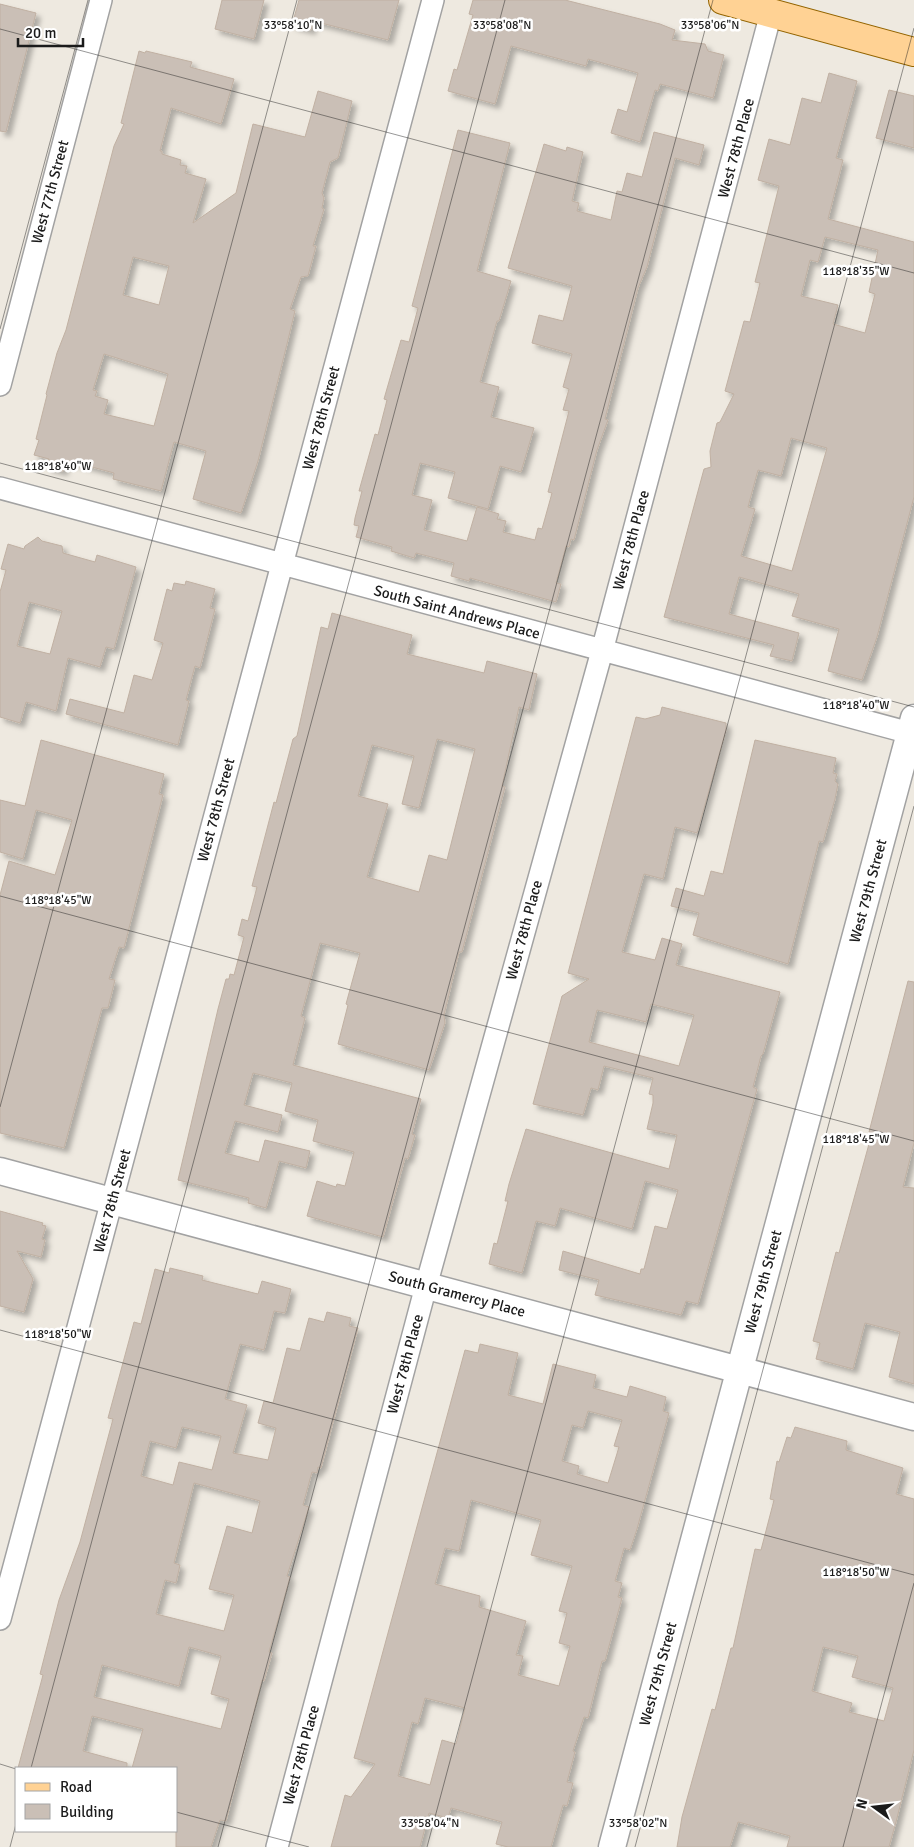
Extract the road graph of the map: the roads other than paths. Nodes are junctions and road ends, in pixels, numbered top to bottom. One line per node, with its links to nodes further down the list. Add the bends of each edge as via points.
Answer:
1 (101, 0): 6 (street, West 77th Street)
2 (433, 0): 8 (street, West 78th Street)
3 (723, 0): 4 (main road)
4 (771, 13): 5 (main road); 9 (street, West 78th Place)
5 (914, 52)
6 (0, 385)
7 (0, 488): 8 (street, South Saint Andrews Place)
8 (282, 564): 9 (street, South Saint Andrews Place); 12 (street, West 78th Street)
9 (602, 651): 10 (street, South Saint Andrews Place); 13 (street, West 78th Place)
10 (913, 728): 14 (street, West 79th Street)
11 (0, 1171): 12 (street, South Gramercy Place)
12 (112, 1201): 13 (street, South Gramercy Place); 16 (street, West 78th Street)
13 (426, 1286): 14 (street, South Gramercy Place); 17 (street, West 78th Place)
14 (740, 1370): 15 (street, South Gramercy Place); 18 (street, West 79th Street)
15 (914, 1417)
16 (0, 1619)
17 (277, 1847)
18 (612, 1847)

